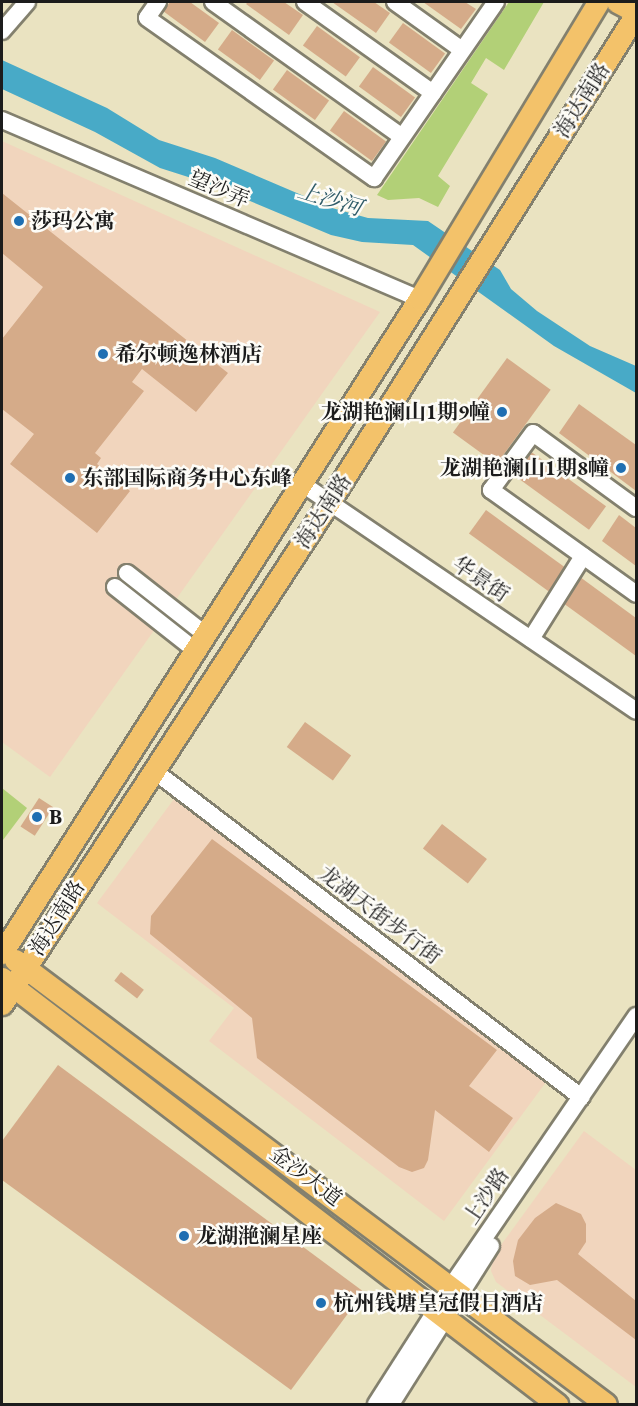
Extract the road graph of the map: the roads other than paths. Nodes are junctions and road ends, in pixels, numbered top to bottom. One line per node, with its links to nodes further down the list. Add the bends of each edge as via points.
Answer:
1 (27, 2): 10 (street)
2 (158, 2): 14 (street, via 147,18 374,178)
3 (213, 2): 14 (street)
4 (305, 2): 12 (street)
5 (394, 2): 11 (street)
6 (598, 2): 15 (main road, 海达南路)
7 (617, 2): 9 (main road)
8 (491, 3): 11 (street)
9 (636, 13): 17 (main road, 海达南路)
10 (2, 31)
11 (462, 50): 12 (street)
12 (433, 93): 14 (street)
13 (2, 120): 15 (street, 望沙弄)
14 (402, 137)
15 (418, 299): 16 (main road, 海达南路)
16 (301, 483): 17 (street, 华景街); 24 (main road, 海达南路)
17 (329, 502): 23 (street, 华景街); 26 (main road, 海达南路)
18 (636, 508): 19 (street, via 533,433 491,490)
19 (583, 556): 22 (street); 23 (street)
20 (127, 573): 24 (street)
21 (115, 587): 24 (street)
22 (636, 594)
23 (531, 639): 25 (street, 华景街)
24 (201, 643): 27 (main road, 海达南路)
25 (636, 711)
26 (153, 770): 28 (main road, 海达南路); 32 (street, 龙湖天街步行街)
27 (2, 953): 28 (main road, 金沙大道)
28 (26, 966): 29 (main road, 海达南路); 33 (main road, 金沙大道)
29 (5, 989): 34 (main road, 金沙大道)
30 (636, 1016): 32 (street, 上沙路)
31 (636, 1035): 33 (street, 上沙路)
32 (580, 1097): 33 (street, 上沙路)
33 (458, 1290): 34 (street, 上沙路); 38 (main road, 金沙大道)
34 (443, 1316): 35 (street, 上沙路); 36 (street, 上沙路); 37 (main road, 金沙大道)
35 (376, 1404)
36 (391, 1404)
37 (557, 1404)
38 (606, 1404)

